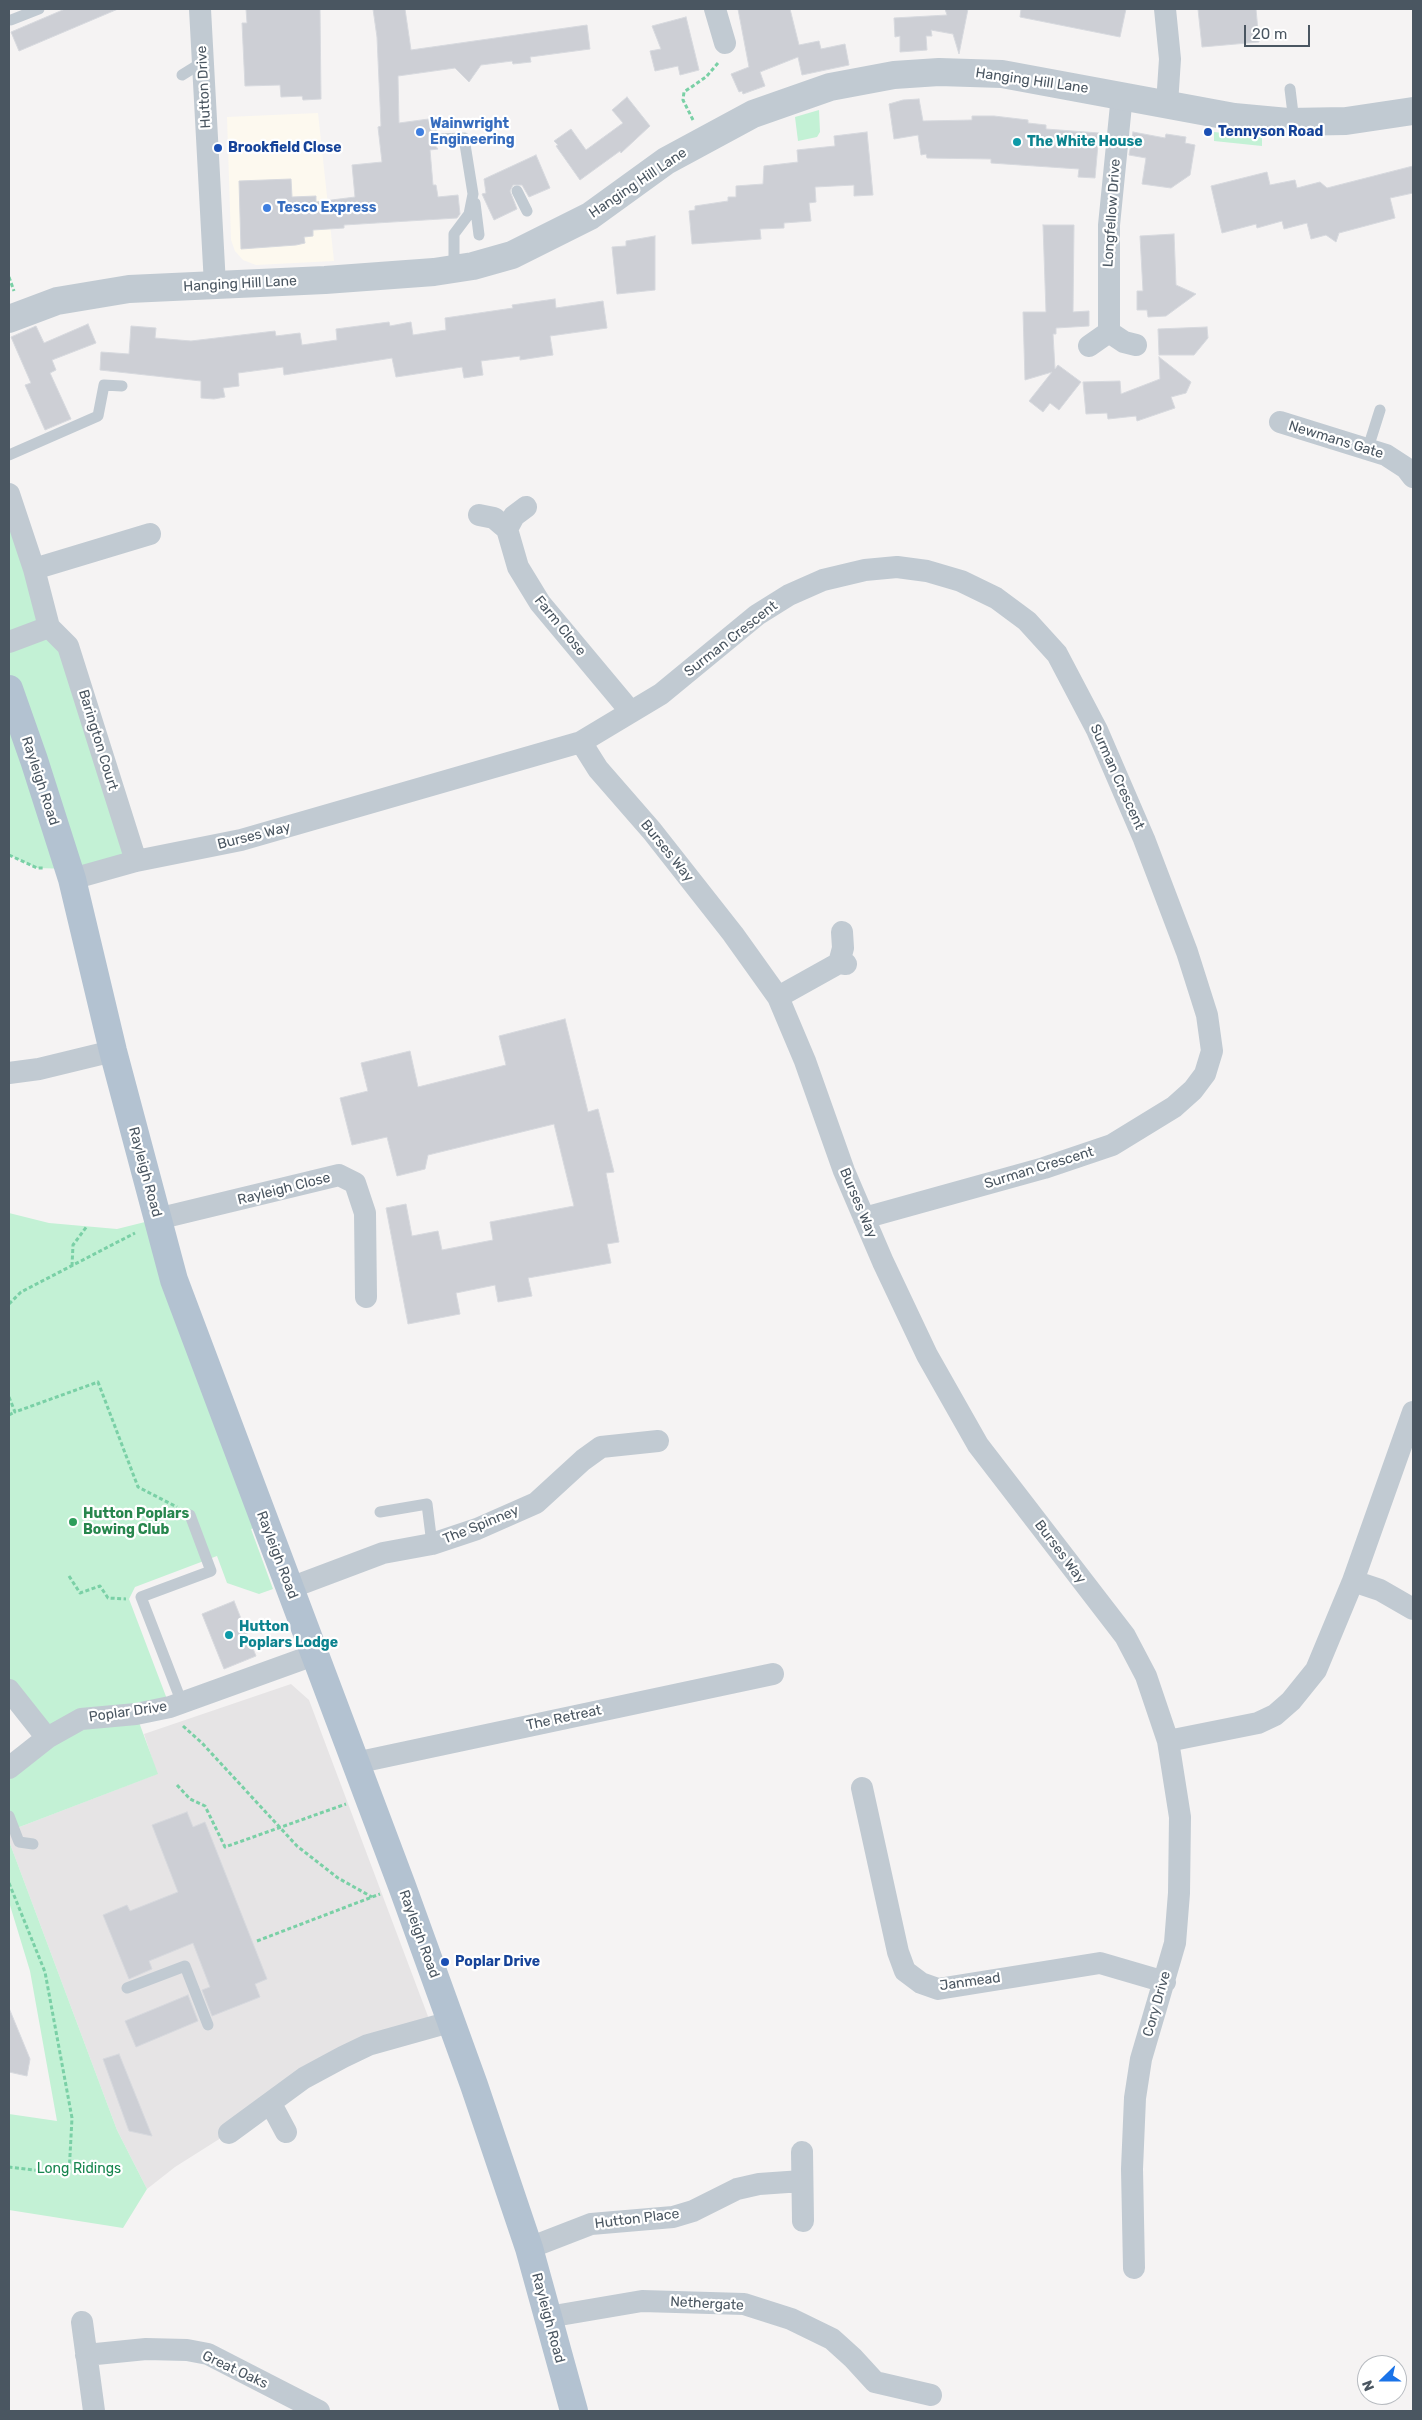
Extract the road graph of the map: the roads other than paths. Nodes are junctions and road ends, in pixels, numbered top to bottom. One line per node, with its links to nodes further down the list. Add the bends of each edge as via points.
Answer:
1 (38, 9): 5 (lane)
2 (200, 9): 7 (street, Hutton Drive)
3 (715, 9): 6 (street)
4 (1165, 9): 11 (street, via 1170,59)
5 (11, 20)
6 (725, 44)
7 (203, 62): 8 (lane); 20 (street, Hutton Drive)
8 (182, 75)
9 (1290, 89): 13 (lane)
10 (1122, 96): 11 (street, Hanging Hill Lane); 19 (street, Hanging Hill Lane, via 1002,74 939,72 894,75 830,87 753,114 703,139 666,161 590,216 542,242 512,255); 22 (street, Longfellow Drive, via 1109,225)
11 (1167, 104): 13 (street, Hanging Hill Lane, via 1234,117)
12 (1413, 111): 13 (street, Hanging Hill Lane, via 1346,121)
13 (1294, 122)
14 (438, 139): 16 (lane, via 464,138)
15 (517, 191): 17 (lane)
16 (473, 194): 18 (lane); 19 (lane, via 470,214 454,234)
17 (527, 211)
18 (480, 235)
19 (454, 269): 20 (street, Hanging Hill Lane)
20 (215, 285): 21 (street, Hanging Hill Lane, via 96,293 57,301)
21 (9, 319)
22 (1109, 332): 23 (street, via 1124,342); 24 (street)
23 (1136, 345)
24 (1089, 346)
25 (122, 386): 29 (lane, via 104,385 98,416)
26 (1380, 410): 28 (lane)
27 (1280, 422): 28 (street, Newmans Gate)
28 (1368, 448): 30 (street, Newmans Gate, via 1397,460)
29 (9, 455)
30 (1413, 477)
31 (9, 494): 36 (street)
32 (526, 507): 34 (street, via 514,516)
33 (479, 515): 34 (street, via 494,518)
34 (507, 530): 40 (street, Farm Close, via 518,567 540,603)
35 (150, 534): 36 (street)
36 (34, 569): 37 (street)
37 (49, 627): 38 (street); 42 (street, Barington Court, via 68,646)
38 (9, 642)
39 (9, 689): 43 (main road, Rayleigh Road)
40 (631, 712): 41 (street, Surman Crescent); 48 (street, Surman Crescent, via 661,694 757,615 789,595 822,580 865,570 897,567 927,571 961,581 996,598 1028,621 1057,654 1097,730 1144,839 1207,1015 1212,1051 1205,1074 1174,1107 1112,1145 1044,1168)
41 (581, 742): 42 (street, Burses Way, via 241,840); 45 (street, Burses Way, via 598,769 663,846)
42 (136, 861): 43 (street, Burses Way)
43 (70, 874): 46 (main road, Rayleigh Road)
44 (842, 932): 45 (street, via 843,963)
45 (778, 996): 48 (street, Burses Way)
46 (114, 1051): 47 (street); 49 (main road, Rayleigh Road)
47 (9, 1073)
48 (864, 1218): 64 (street, Burses Way, via 927,1355 978,1445 1124,1636 1146,1676)
49 (157, 1219): 50 (street, Rayleigh Close, via 339,1175 355,1183 364,1213); 57 (main road, Rayleigh Road, via 174,1280)
50 (366, 1298)
51 (1413, 1412): 56 (street)
52 (658, 1441): 55 (street, The Spinney, via 601,1447 536,1503 477,1529)
53 (380, 1512): 55 (lane, via 427,1504)
54 (190, 1515): 62 (lane, via 211,1571 141,1597)
55 (432, 1544): 57 (street, The Spinney, via 383,1554)
56 (1353, 1581): 58 (street, via 1380,1590); 64 (street, via 1316,1670 1291,1702 1258,1723)
57 (290, 1588): 59 (main road, Rayleigh Road)
58 (1413, 1609)
59 (314, 1655): 62 (street, Poplar Drive); 65 (main road, Rayleigh Road)
60 (773, 1674): 65 (street, The Retreat)
61 (9, 1690): 63 (street)
62 (176, 1705): 63 (street, Poplar Drive, via 136,1714 81,1719)
63 (47, 1738): 66 (street, Poplar Drive)
64 (1168, 1741): 70 (street, Cory Drive, via 1180,1817 1180,1854 1175,1943)
65 (354, 1762): 72 (main road, Rayleigh Road)
66 (9, 1768)
67 (862, 1788): 70 (street, Janmead, via 898,1952 905,1971 921,1983 938,1989 1100,1963)
68 (9, 1816): 69 (lane, via 19,1842)
69 (33, 1844)
70 (1164, 1982): 81 (street, Cory Drive, via 1141,2059 1135,2098 1132,2169)
71 (127, 1988): 73 (lane, via 185,1966)
72 (450, 2022): 74 (street, via 368,2045 304,2078); 80 (main road, Rayleigh Road)
73 (208, 2025)
74 (271, 2104): 75 (street); 76 (street)
75 (286, 2132)
76 (229, 2133)
77 (802, 2152): 78 (street)
78 (802, 2182): 79 (street); 80 (street, Hutton Place, via 759,2184 737,2190 673,2218 591,2224)
79 (803, 2222)
80 (529, 2248): 82 (main road, Rayleigh Road)
81 (1134, 2268)
82 (548, 2316): 85 (street, Nethergate, via 642,2301 744,2304 791,2319 832,2339 876,2382); 88 (main road, Rayleigh Road)
83 (82, 2322): 84 (street)
84 (86, 2355): 86 (street); 87 (street, Great Oaks, via 146,2349 208,2354)
85 (931, 2395)
86 (94, 2411)
87 (319, 2411)
88 (574, 2411)

